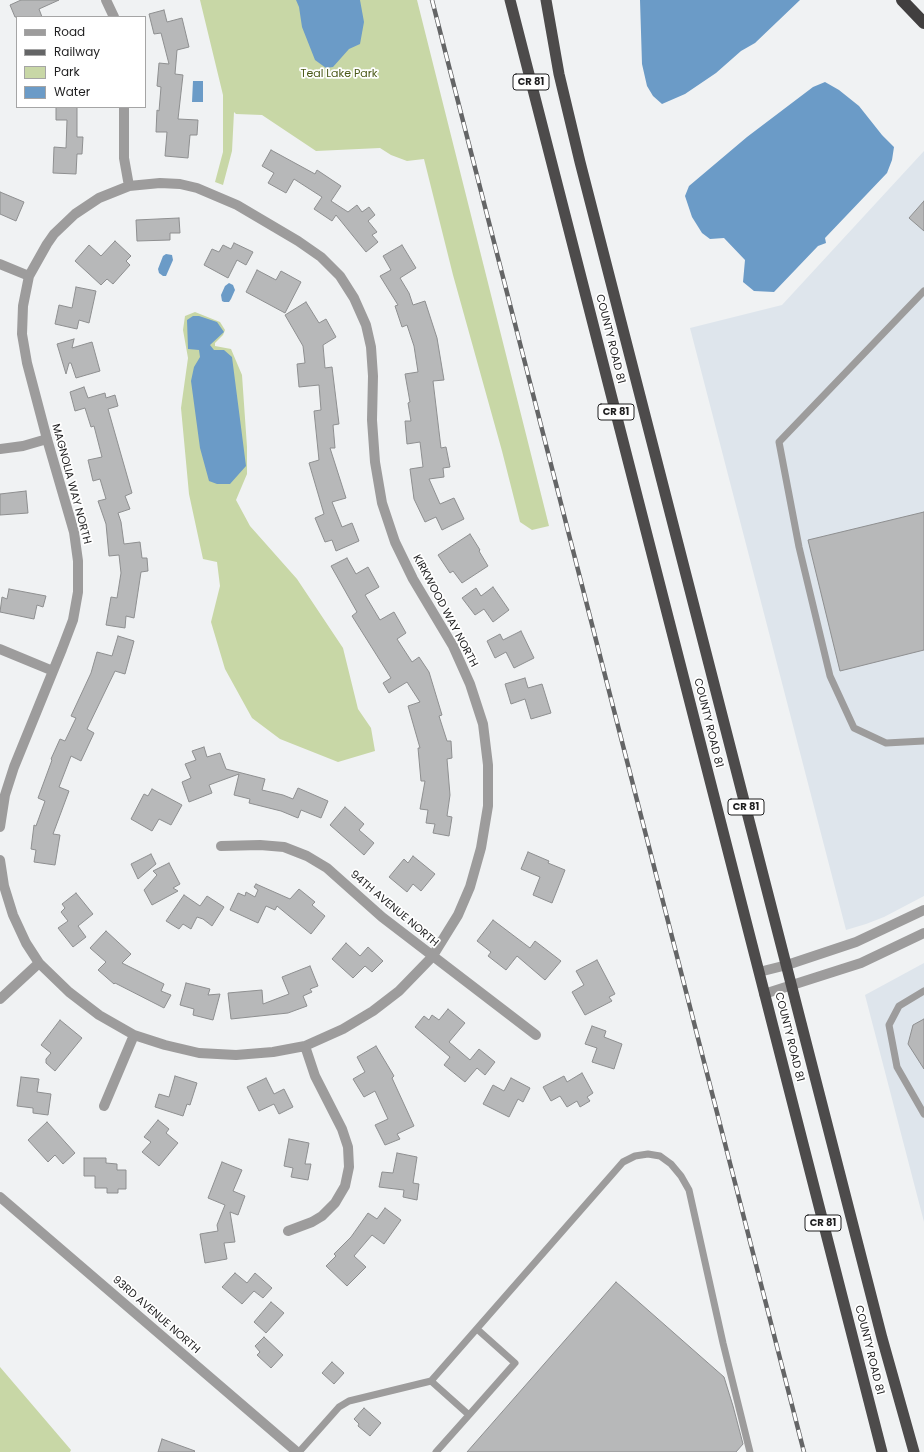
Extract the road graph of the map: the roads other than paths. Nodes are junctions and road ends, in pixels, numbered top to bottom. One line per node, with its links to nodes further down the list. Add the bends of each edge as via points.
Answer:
1 (106, 0): 5 (street)
2 (510, 0): 25 (highway, COUNTY ROAD 81 / CR 81)
3 (546, 0): 24 (highway, COUNTY ROAD 81 / CR 81, via 559,74 580,162)
4 (902, 0): 6 (highway)
5 (114, 16)
6 (924, 23)
7 (124, 108): 8 (street, via 124,158)
8 (129, 186): 10 (street, MAGNOLIA WAY NORTH, via 99,198 64,223 47,244); 22 (street, KIRKWOOD WAY NORTH, via 180,184 237,205 321,257 340,276 354,298 366,325 373,376 372,420 375,462 382,503 395,542 470,684 483,724 488,765 488,806 470,887 458,915)
9 (0, 264): 10 (street)
10 (29, 276): 12 (street, MAGNOLIA WAY NORTH, via 23,306 22,334)
11 (924, 291): 16 (lane, via 780,442 799,547 830,676 854,728 886,742)
12 (47, 439): 13 (street); 15 (street, MAGNOLIA WAY NORTH, via 74,532 78,561 78,592 72,620)
13 (0, 449)
14 (0, 649): 15 (street)
15 (53, 671): 17 (street, MAGNOLIA WAY NORTH, via 14,767 5,796)
16 (924, 741)
17 (0, 827)
18 (221, 846): 22 (street, 94TH AVENUE NORTH, via 284,847 307,856 327,868 382,917)
19 (0, 860): 23 (street, via 4,886 13,915)
20 (924, 910): 24 (street, via 856,942)
21 (924, 933): 26 (street, via 861,963)
22 (432, 956): 31 (street, 94TH AVENUE NORTH); 32 (street, KIRKWOOD WAY NORTH, via 399,991 374,1011 343,1029)
23 (39, 963): 29 (street); 30 (street, KIRKWOOD WAY NORTH, via 69,992 99,1015)
24 (787, 965): 25 (street); 26 (highway, COUNTY ROAD 81 / CR 81)
25 (758, 972): 28 (highway, COUNTY ROAD 81 / CR 81)
26 (791, 985): 28 (street); 44 (highway, COUNTY ROAD 81 / CR 81)
27 (924, 991): 34 (lane, via 899,1006 889,1025 897,1067)
28 (764, 994): 43 (highway, COUNTY ROAD 81 / CR 81)
29 (0, 999)
30 (134, 1035): 32 (street, KIRKWOOD WAY NORTH, via 199,1053 236,1055); 33 (street)
31 (536, 1035)
32 (305, 1046): 36 (street, via 315,1076 342,1128 348,1147 349,1167 345,1186 335,1203 322,1216)
33 (104, 1106)
34 (924, 1114)
35 (0, 1197): 40 (street, 93RD AVENUE NORTH)
36 (288, 1232)
37 (477, 1330): 38 (lane); 39 (lane, via 515,1363); 42 (lane, via 623,1162 635,1156 660,1156 671,1164 689,1190)
38 (431, 1381): 39 (lane); 40 (lane, via 349,1401 339,1407)
39 (469, 1415): 41 (lane)
40 (298, 1452)
41 (436, 1452)
42 (750, 1452)
43 (882, 1452)
44 (914, 1452)

